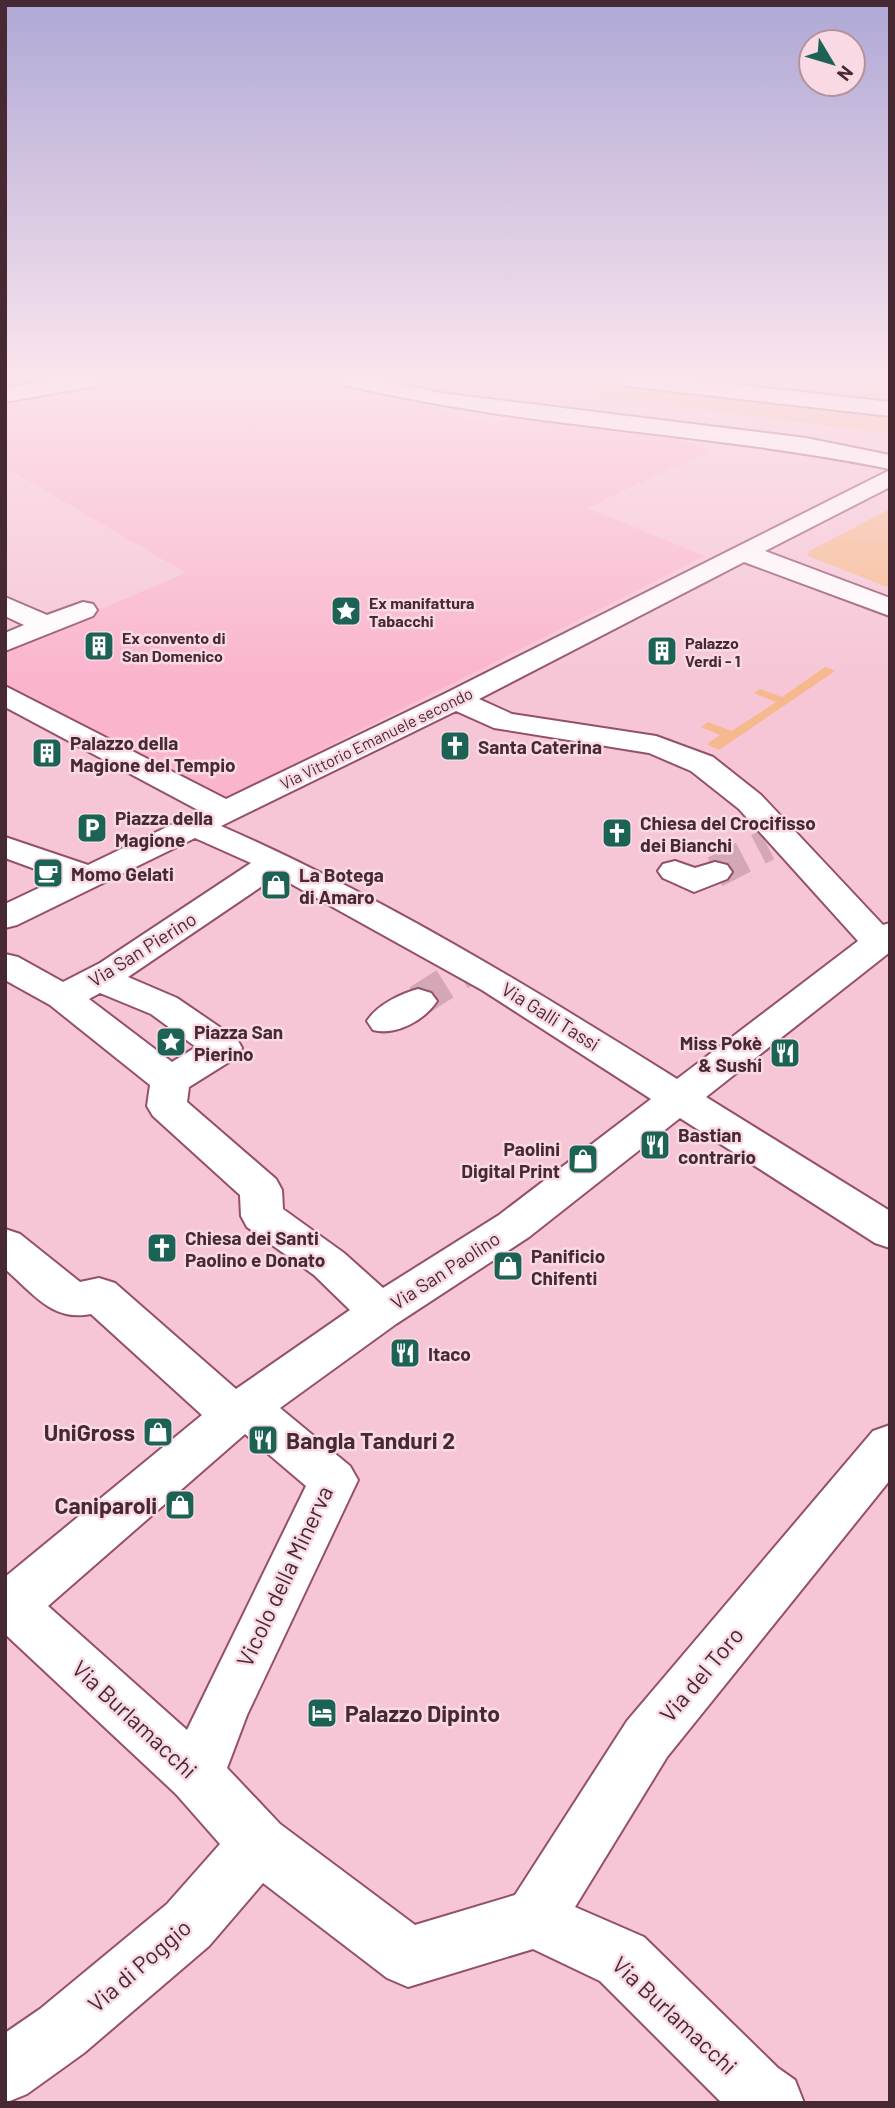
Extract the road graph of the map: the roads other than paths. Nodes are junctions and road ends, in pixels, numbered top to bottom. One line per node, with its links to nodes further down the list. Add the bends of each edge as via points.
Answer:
1 (883, 477): 2 (street, Via Vittorio Emanuele secondo)
2 (742, 552): 4 (street); 9 (street, Via Vittorio Emanuele secondo)
3 (5, 605): 6 (street)
4 (890, 607)
5 (83, 610): 6 (street)
6 (46, 625): 7 (street)
7 (5, 643)
8 (5, 695): 10 (street)
9 (455, 699): 10 (street, Via Vittorio Emanuele secondo); 18 (street, via 520,726 664,747 702,764 737,791 774,841)
10 (227, 812): 11 (street, Via Vittorio Emanuele secondo)
11 (197, 827): 13 (street, Via Galli Tassi); 16 (street, Via Vittorio Emanuele secondo)
12 (5, 847): 16 (street)
13 (276, 862): 20 (street, Via San Pierino); 25 (street, Via Galli Tassi, via 636,1069)
14 (675, 871): 15 (street, via 694,882)
15 (715, 872)
16 (89, 877): 17 (street, Via Vittorio Emanuele secondo)
17 (5, 918)
18 (885, 938): 25 (street, Via San Paolino)
19 (5, 965): 21 (street)
20 (98, 978): 21 (street, Via San Pierino); 24 (street, via 164,1006 223,1048)
21 (63, 997): 24 (street)
22 (418, 1001): 23 (street)
23 (386, 1021)
24 (170, 1081): 28 (street, via 167,1106 261,1190 262,1216 329,1264)
25 (676, 1098): 26 (street, Via Galli Tassi); 28 (street, Via San Paolino, via 514,1226)
26 (890, 1232)
27 (5, 1244): 29 (street, via 72,1301 99,1295)
28 (380, 1312): 29 (street, Via San Paolino)
29 (240, 1411): 31 (street, Via San Paolino); 32 (street, Vicolo della Minerva, via 333,1480 222,1710)
30 (890, 1445): 34 (street, Via del Toro, via 647,1739)
31 (7, 1606): 32 (street, Via Burlamacchi)
32 (196, 1775): 33 (street, Via Burlamacchi)
33 (259, 1844): 34 (street, Via Burlamacchi, via 408,1957); 35 (street, Via di Poggio, via 188,1925 62,2031)
34 (534, 1919): 36 (street, Via Burlamacchi, via 622,1959)
35 (5, 2072)
36 (772, 2103)

